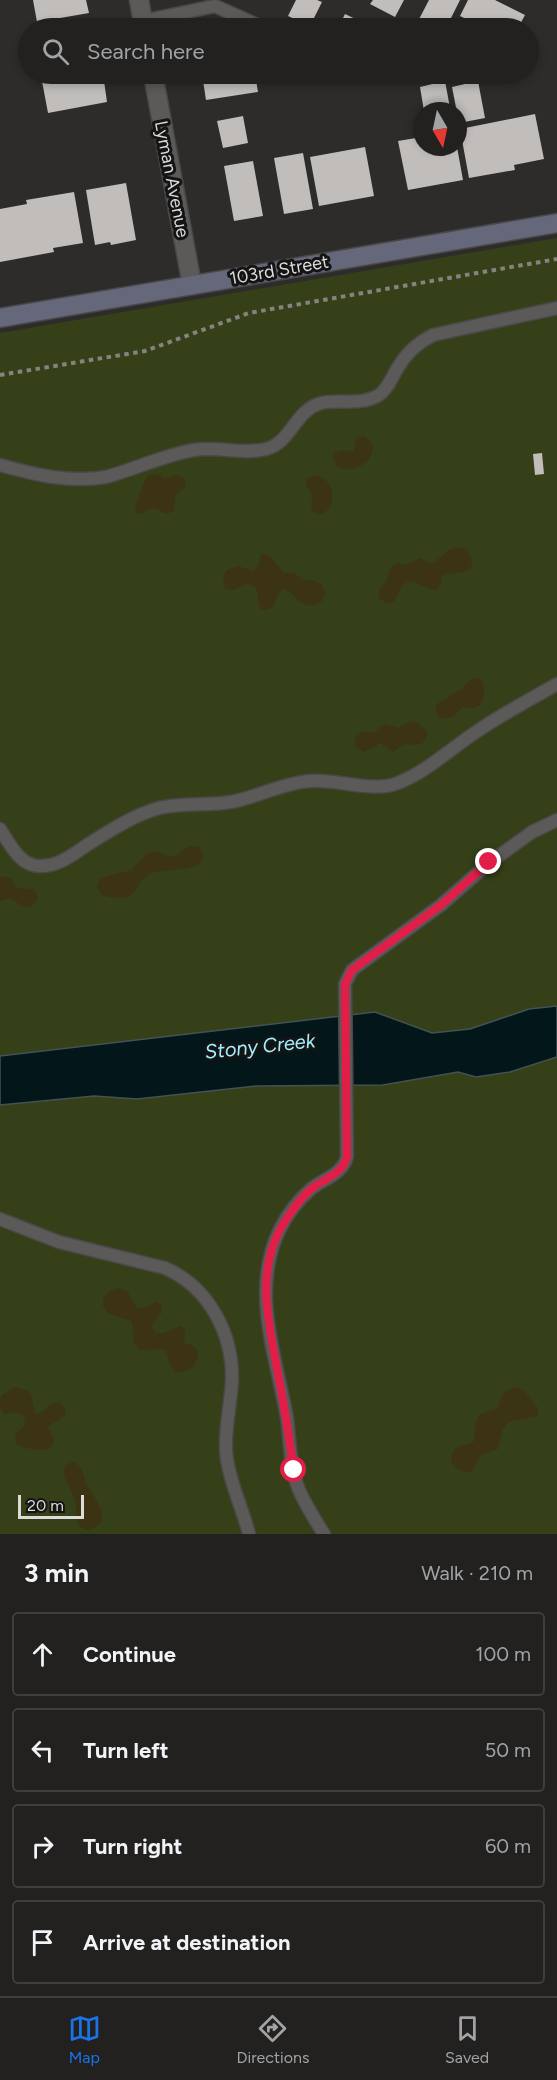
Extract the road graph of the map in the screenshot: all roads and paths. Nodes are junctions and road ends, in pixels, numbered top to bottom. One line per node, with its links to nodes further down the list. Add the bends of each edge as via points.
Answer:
1 (139, 0): 2 (street)
2 (142, 18)
3 (170, 18): 4 (lane, via 215,6)
4 (242, 18)
5 (155, 84): 8 (street, Lyman Avenue)
6 (557, 223): 8 (street, 103rd Street)
7 (557, 259): 11 (path, via 249,313 145,351)
8 (192, 285): 10 (street, 103rd Street)
9 (557, 308): 12 (lane, via 458,328 422,340 380,394 358,402 311,407 283,438 267,449 194,450 93,480 66,480)
10 (0, 318)
11 (0, 375)
12 (0, 465)
13 (557, 684): 15 (lane, via 479,730 422,771 388,786 308,781 227,803 158,808 48,866 29,864 22,859)
14 (557, 820): 18 (lane, via 489,862 441,905 347,977 345,1166 309,1191 284,1222 267,1266 266,1282 267,1318 294,1470 304,1500)
15 (0, 829)
16 (0, 1219): 17 (lane, via 58,1242 165,1268 200,1291 218,1319 231,1353 226,1450)
17 (249, 1534)
18 (324, 1534)

